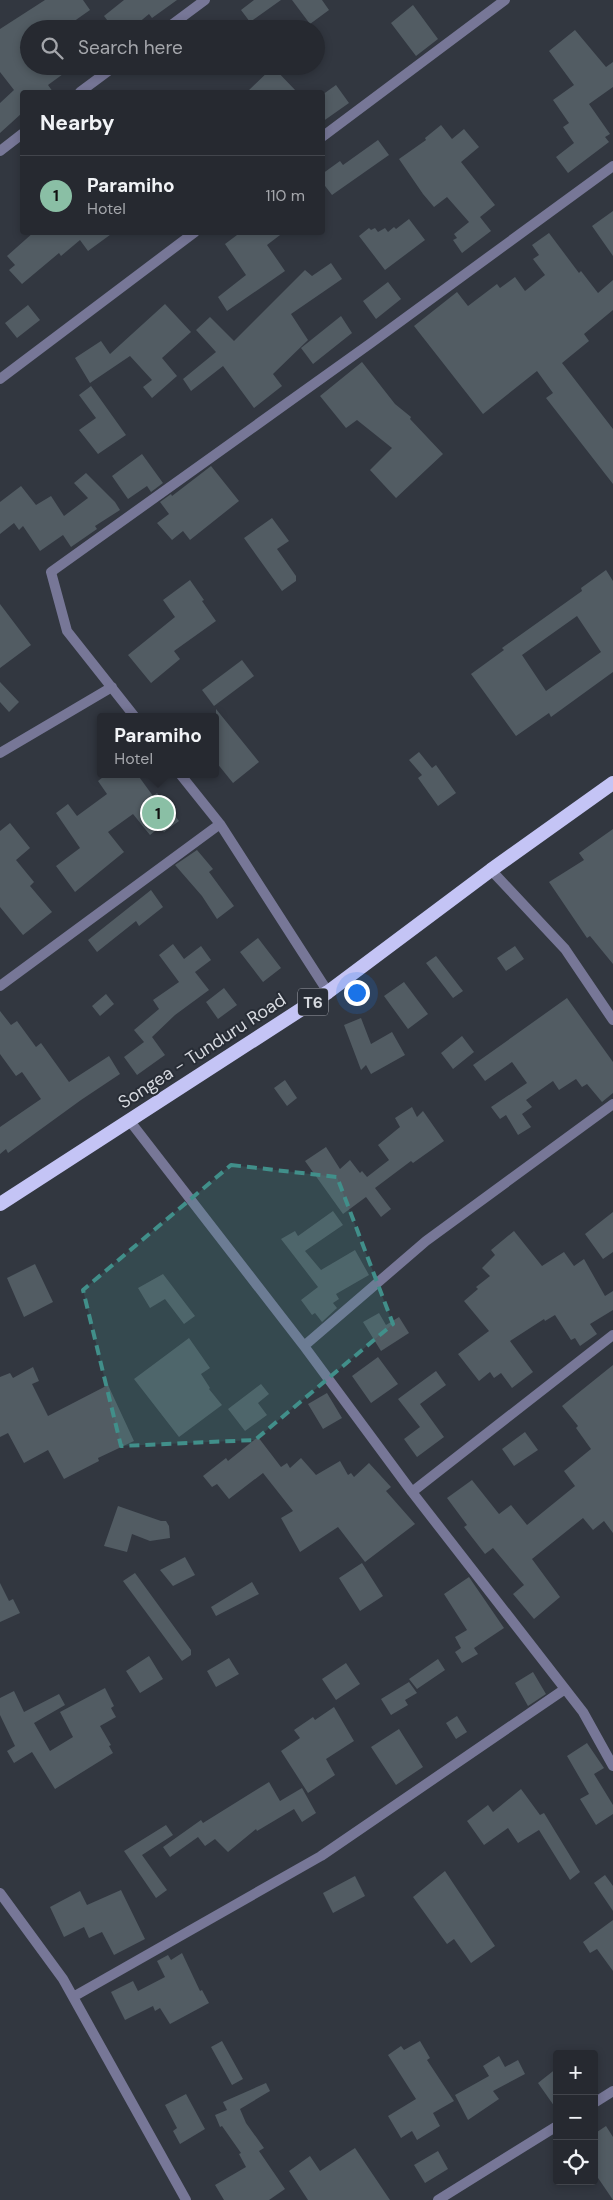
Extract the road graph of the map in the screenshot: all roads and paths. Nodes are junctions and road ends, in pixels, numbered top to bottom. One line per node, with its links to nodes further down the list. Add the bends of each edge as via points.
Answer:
1 (206, 0): 3 (street)
2 (505, 0): 6 (street)
3 (178, 20)
4 (103, 75): 5 (street)
5 (83, 90)
6 (325, 135)
7 (20, 136): 8 (street)
8 (0, 151)
9 (613, 166): 12 (street, via 51,572 67,631)
10 (191, 235): 11 (street)
11 (0, 379)
12 (112, 687): 13 (street); 14 (street)
13 (132, 713)
14 (0, 752)
15 (183, 778): 17 (street)
16 (613, 783): 18 (highway, Songea - Tunduru Road / T6)
17 (220, 824): 19 (street); 20 (street)
18 (491, 870): 20 (highway, Songea - Tunduru Road / T6); 21 (street, via 566,950)
19 (0, 986)
20 (328, 992): 23 (highway, Songea - Tunduru Road / T6)
21 (613, 1020)
22 (613, 1104): 26 (street, via 426,1240)
23 (129, 1120): 24 (highway, Songea - Tunduru Road / T6); 26 (street)
24 (0, 1204)
25 (613, 1335): 27 (street)
26 (304, 1346): 27 (street)
27 (412, 1492): 28 (street)
28 (565, 1688): 29 (street, via 583,1712); 31 (street, via 321,1856)
29 (613, 1766)
30 (0, 1893): 31 (street)
31 (73, 1997): 35 (street)
32 (613, 2091): 33 (street)
33 (598, 2100)
34 (553, 2128): 36 (street)
35 (186, 2200)
36 (438, 2200)

